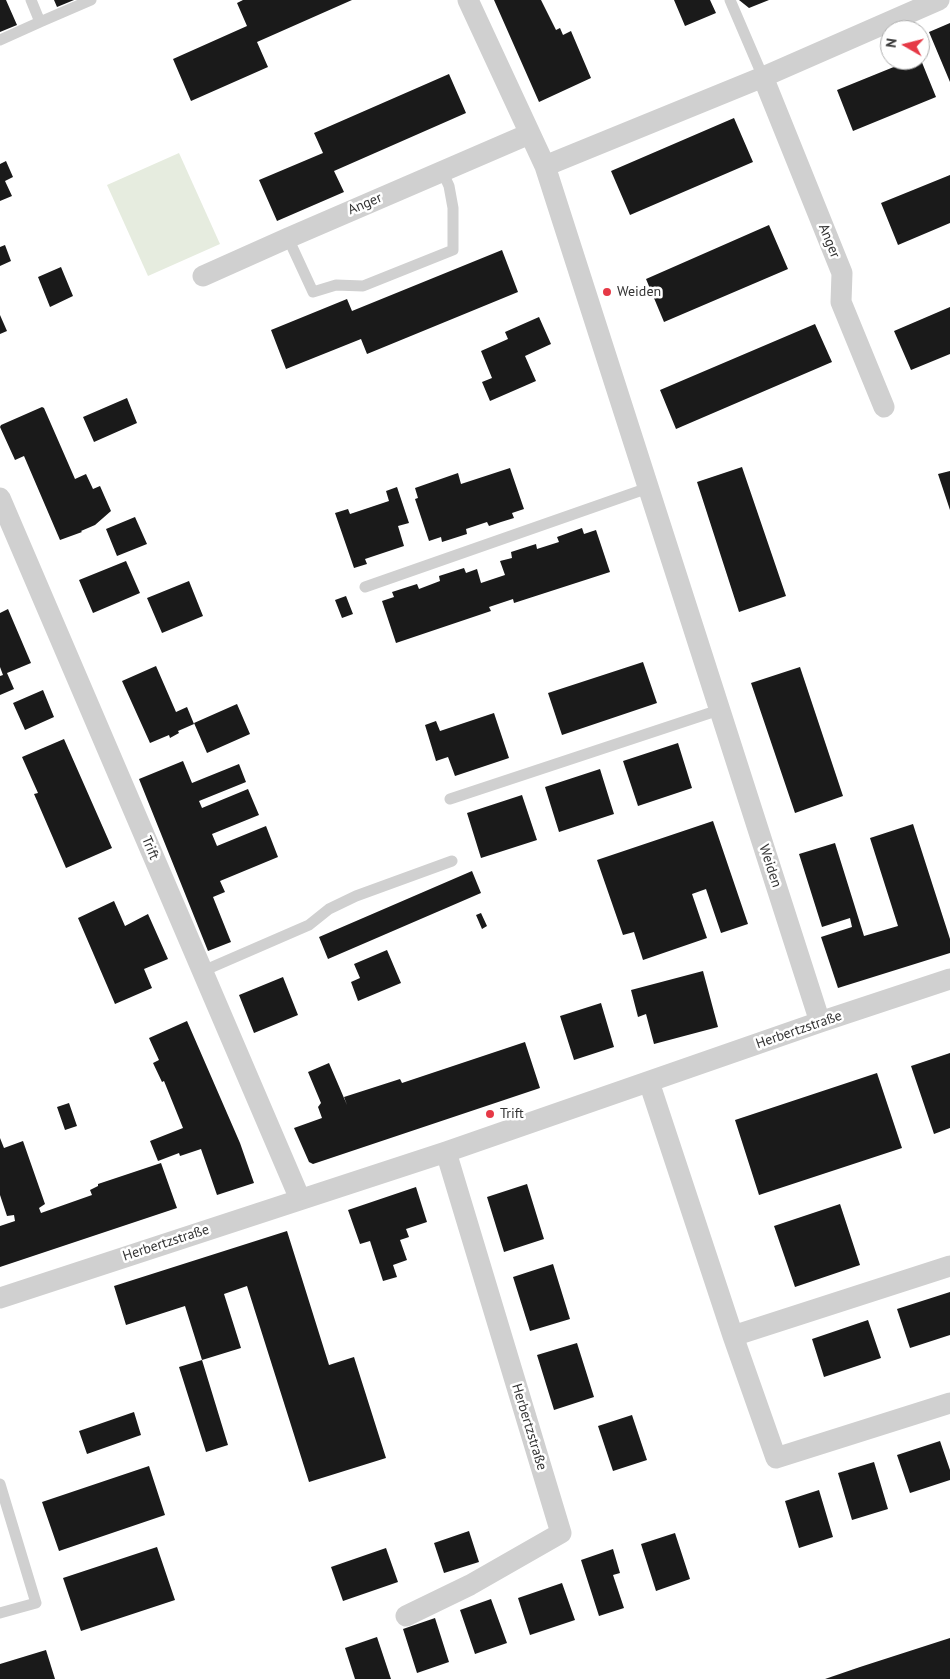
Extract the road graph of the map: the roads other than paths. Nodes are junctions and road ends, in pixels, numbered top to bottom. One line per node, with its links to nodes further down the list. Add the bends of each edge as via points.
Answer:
1 (31, 0): 6 (lane)
2 (91, 0): 6 (lane)
3 (468, 0): 9 (street, Weiden)
4 (730, 0): 8 (lane)
5 (939, 0): 8 (street)
6 (40, 22): 7 (lane)
7 (0, 40)
8 (763, 78): 10 (street); 14 (street, Anger, via 842,273 840,302)
9 (529, 134): 10 (street, Weiden); 11 (street, Anger)
10 (544, 166): 15 (street, Weiden)
11 (442, 171): 12 (street, Anger); 12 (lane, via 453,208 453,250 363,286 336,285 313,292)
12 (288, 238): 13 (street, Anger)
13 (203, 276)
14 (884, 407)
15 (648, 488): 17 (lane); 18 (street, Weiden)
16 (0, 498): 21 (street, Trift)
17 (365, 587)
18 (720, 710): 19 (lane); 23 (street, Weiden)
19 (450, 799)
20 (452, 861): 21 (lane, via 356,896 329,909 309,925)
21 (203, 971): 26 (street, Trift)
22 (950, 979): 23 (street, Herbertzstraße)
23 (820, 1022): 24 (street, Herbertzstraße)
24 (649, 1082): 25 (street, Herbertzstraße); 29 (street)
25 (446, 1152): 26 (street, Herbertzstraße); 33 (street, Herbertzstraße, via 561,1534 470,1585)
26 (300, 1199): 28 (street, Herbertzstraße)
27 (950, 1266): 29 (street)
28 (0, 1298)
29 (733, 1336): 30 (street, via 776,1458)
30 (950, 1403)
31 (0, 1484): 32 (lane, via 36,1603)
32 (0, 1613)
33 (406, 1616)

